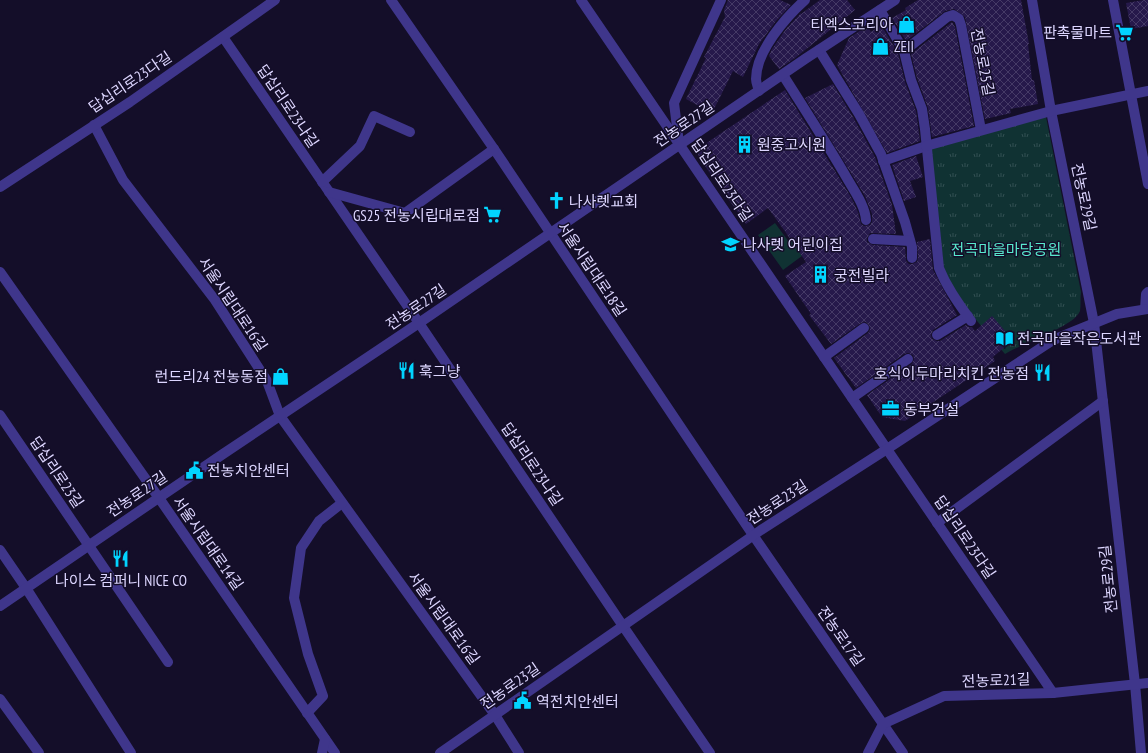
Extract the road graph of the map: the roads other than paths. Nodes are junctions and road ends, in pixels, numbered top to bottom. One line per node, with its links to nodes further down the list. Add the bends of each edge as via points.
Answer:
1 (275, 0): 10 (street, 답십리로23다길)
2 (391, 0): 23 (street, 서울시립대로18길)
3 (581, 0): 21 (street, 답십리로23다길)
4 (720, 0): 21 (street, via 674,103)
5 (805, 0): 14 (street, via 781,26 764,51 757,72)
6 (895, 0): 9 (street, 전농로27길)
7 (1032, 0): 17 (street, 전농로29길)
8 (1113, 0): 16 (street)
9 (880, 10): 11 (street, 전농로27길); 12 (street)
10 (223, 37): 18 (street, 답십리로23다길); 25 (street, 답십리로23나길)
11 (819, 50): 13 (street, 전농로27길); 24 (street, via 862,119)
12 (904, 51): 19 (street, 전농로25길, via 947,17 956,17 961,25); 22 (street, via 922,109)
13 (783, 75): 14 (street, 전농로27길); 29 (street, via 859,198)
14 (759, 91): 21 (street, 전농로27길)
15 (1148, 91): 16 (street)
16 (1131, 94): 17 (street); 26 (street)
17 (1051, 111): 19 (street); 38 (street, 전농로29길)
18 (94, 125): 27 (street, 답십리로23다길); 46 (street, 서울시립대로16길, via 124,180 215,300 267,381)
19 (982, 130): 22 (street)
20 (410, 132): 25 (street, via 374,116 360,146)
21 (679, 145): 30 (street, 전농로27길); 41 (street, 답십리로23다길)
22 (926, 146): 24 (street); 40 (street, via 940,268 950,291 970,318)
23 (494, 149): 28 (street, via 405,213); 30 (street, 서울시립대로18길)
24 (883, 161): 32 (street)
25 (322, 182): 28 (street, 답십리로23나길)
26 (1148, 184)
27 (0, 187)
28 (329, 192): 37 (street, 답십리로23나길)
29 (866, 220)
30 (550, 234): 37 (street, 전농로27길); 51 (street, 서울시립대로18길)
31 (873, 239): 32 (street)
32 (910, 241): 33 (street)
33 (912, 258)
34 (0, 272): 48 (street, 서울시립대로14길)
35 (1148, 292): 36 (street)
36 (1146, 309): 38 (street, 전농로23길, via 1117,314)
37 (419, 323): 46 (street, 전농로27길); 56 (street, 답십리로23나길)
38 (1094, 323): 44 (street, 전농로29길); 47 (street, 전농로23길, via 1053,340)
39 (864, 328): 41 (street)
40 (937, 335)
41 (824, 357): 43 (street, 답십리로23다길)
42 (908, 359): 43 (street)
43 (852, 398): 47 (street, 답십리로23다길)
44 (1103, 401): 50 (street); 59 (street, 전농로29길)
45 (0, 415): 52 (street, 답십리로23길)
46 (280, 416): 48 (street, 전농로27길); 49 (street, 서울시립대로16길)
47 (887, 449): 50 (street, 답십리로23다길); 51 (street, 전농로23길)
48 (159, 498): 52 (street, 전농로27길); 62 (street, 서울시립대로14길)
49 (342, 503): 62 (street, via 319,521 301,548 294,598 308,654 323,696); 63 (street, 서울시립대로16길)
50 (937, 523): 60 (street, 답십리로23다길)
51 (753, 536): 56 (street, 전농로23길); 64 (street, 전농로17길)
52 (88, 546): 54 (street, 전농로27길); 57 (street)
53 (0, 550): 54 (street)
54 (26, 588): 55 (street, 전농로27길); 67 (street)
55 (0, 606)
56 (623, 626): 63 (street, 전농로23길); 72 (street, 답십리로23나길)
57 (168, 662)
58 (1148, 683): 59 (street, 전농로21길)
59 (1135, 684): 60 (street, 전농로21길); 75 (street, 전농로29길)
60 (1053, 693): 64 (street, 전농로21길, via 944,696)
61 (0, 699): 66 (street)
62 (307, 713): 65 (street, 서울시립대로14길)
63 (495, 715): 70 (street, 전농로23길); 71 (street, 서울시립대로16길)
64 (883, 724): 73 (street); 74 (street, 전농로17길)
65 (325, 738): 68 (street); 69 (street, 서울시립대로14길)
66 (39, 753)
67 (131, 753)
68 (322, 753)
69 (335, 753)
70 (440, 753)
71 (519, 753)
72 (710, 753)
73 (868, 753)
74 (903, 753)
75 (1141, 753)

